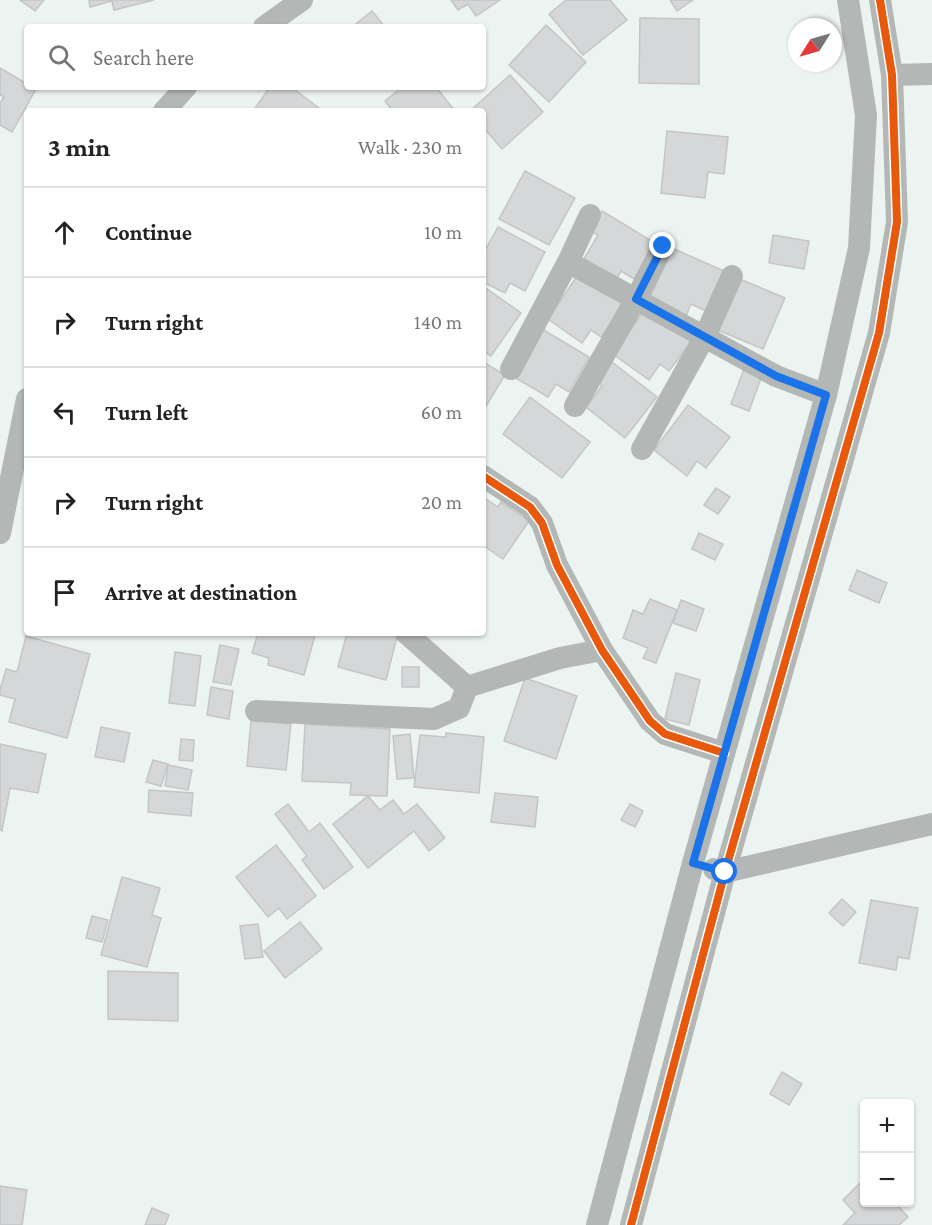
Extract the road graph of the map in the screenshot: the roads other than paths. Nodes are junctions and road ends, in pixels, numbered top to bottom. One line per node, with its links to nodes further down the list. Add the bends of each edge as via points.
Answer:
1 (300, 0): 4 (street)
2 (848, 0): 16 (street, via 866,115 859,248)
3 (880, 0): 6 (street)
4 (268, 24)
5 (932, 74): 6 (street)
6 (892, 75): 29 (street, via 897,222 879,333)
7 (183, 90): 8 (street)
8 (167, 108)
9 (590, 215): 11 (street)
10 (663, 246): 13 (street)
11 (568, 262): 13 (street); 15 (street)
12 (732, 276): 14 (street)
13 (636, 299): 14 (street); 17 (street)
14 (705, 336): 16 (street, via 776,376); 19 (street)
15 (511, 369)
16 (826, 395): 26 (street)
17 (575, 406)
18 (24, 414): 21 (street)
19 (642, 449)
20 (486, 478): 23 (street, via 530,507 542,523 556,565)
21 (0, 533)
22 (409, 636): 24 (street)
23 (602, 650): 24 (street, via 560,658); 26 (street, via 650,721 665,734)
24 (467, 687): 25 (street, via 459,708 434,719)
25 (256, 711)
26 (724, 753): 28 (street)
27 (932, 824): 29 (street)
28 (693, 863): 29 (street); 30 (street)
29 (725, 872): 31 (street)
30 (597, 1225)
31 (631, 1225)

